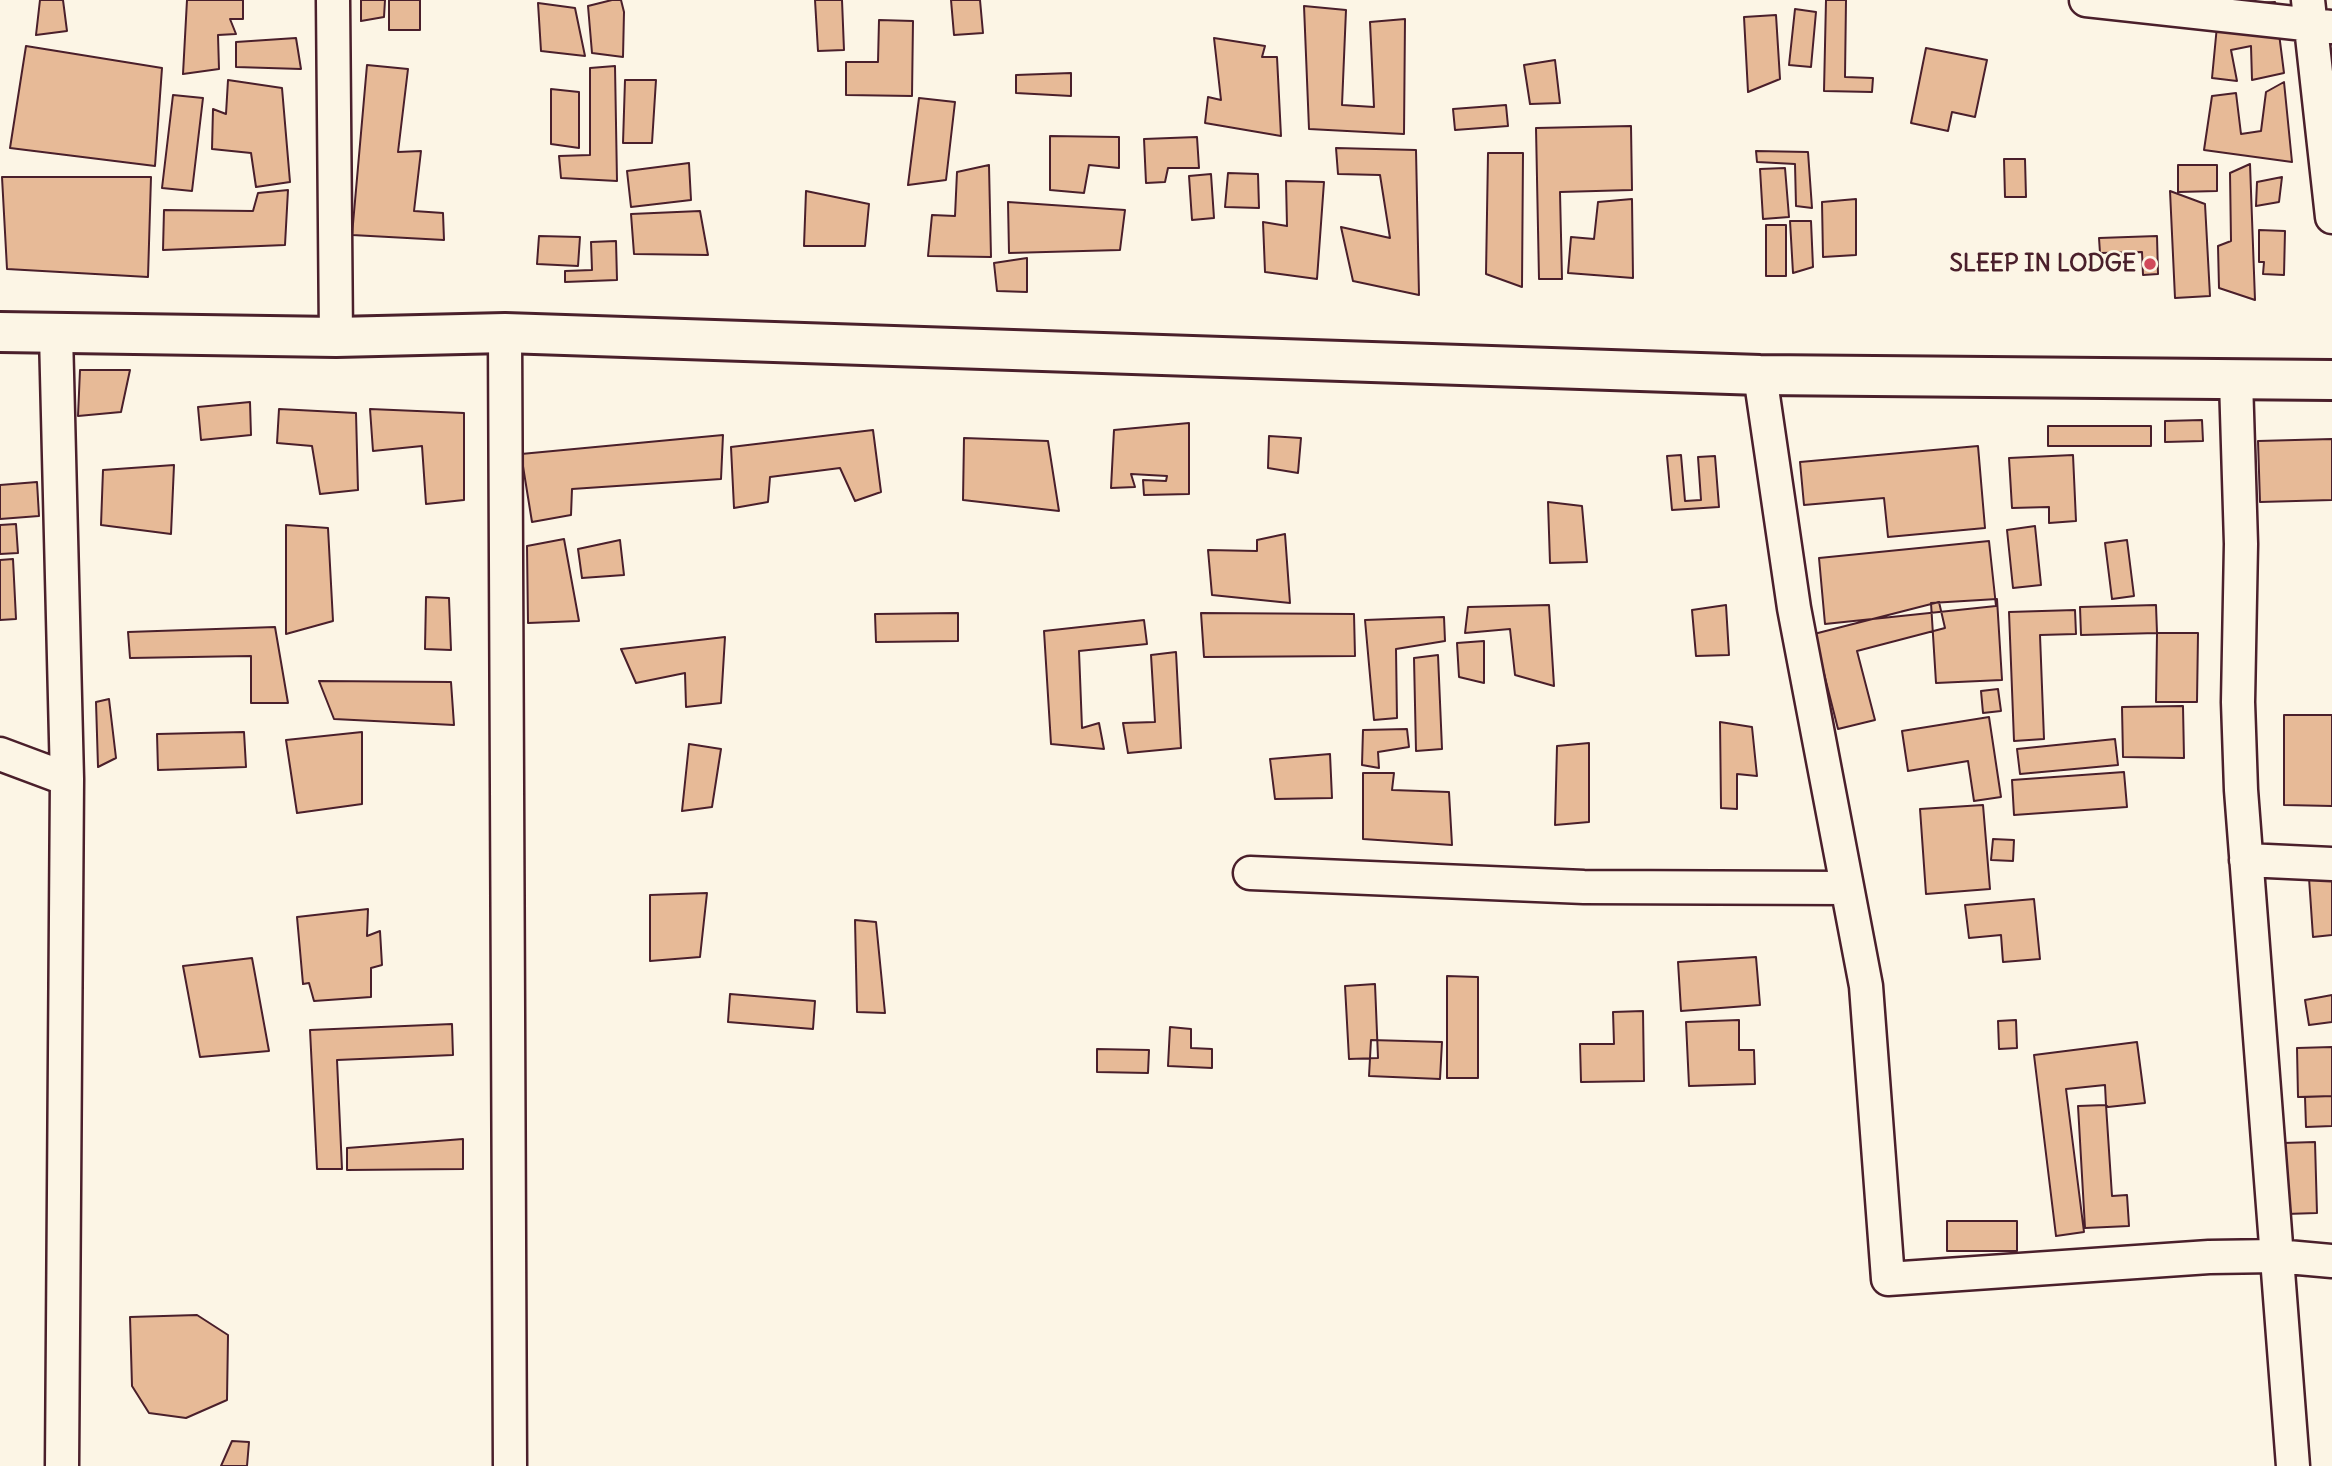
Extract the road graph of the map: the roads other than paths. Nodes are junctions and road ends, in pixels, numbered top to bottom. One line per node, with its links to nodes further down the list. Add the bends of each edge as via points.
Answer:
1 (333, 0): 8 (street)
2 (2085, 0): 3 (street)
3 (2317, 18): 4 (street)
4 (2332, 218)
5 (0, 332): 7 (main road)
6 (505, 333): 8 (main road); 9 (main road); 21 (street)
7 (56, 334): 8 (main road); 13 (street)
8 (336, 337)
9 (1760, 375): 10 (main road); 17 (street, via 1794,608)
10 (2236, 380): 11 (main road); 14 (street, via 2241,544 2238,702)
11 (2332, 380)
12 (0, 754): 13 (street)
13 (66, 779): 20 (street)
14 (2246, 860): 15 (street); 18 (street)
15 (2332, 864)
16 (1250, 873): 17 (street, via 1584,887)
17 (1847, 888): 18 (street, via 1866,986 1888,1279)
18 (2276, 1256): 19 (street); 22 (street)
19 (2332, 1261)
20 (62, 1466)
21 (510, 1466)
22 (2293, 1466)

